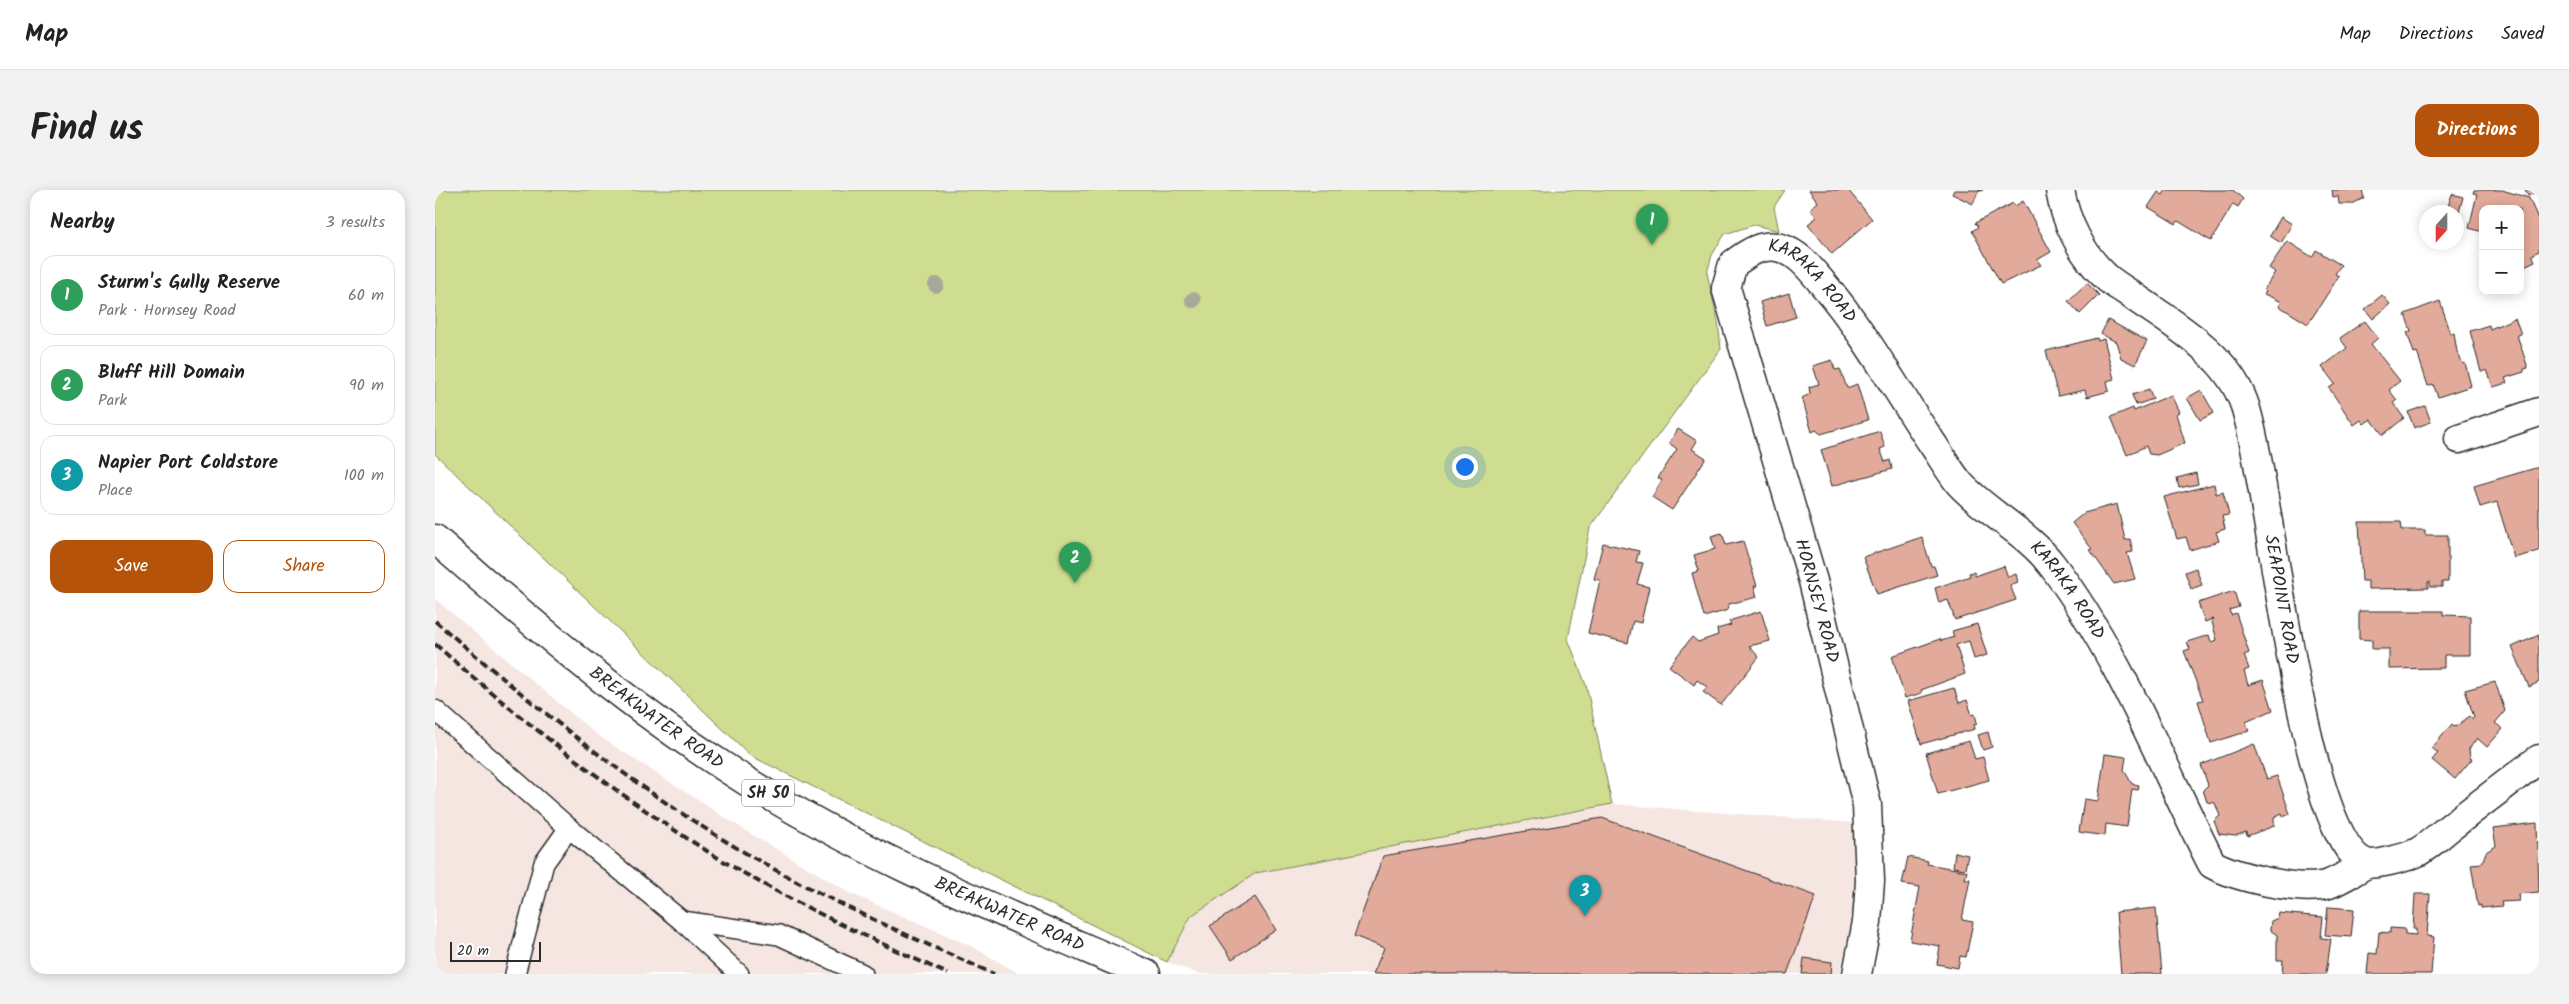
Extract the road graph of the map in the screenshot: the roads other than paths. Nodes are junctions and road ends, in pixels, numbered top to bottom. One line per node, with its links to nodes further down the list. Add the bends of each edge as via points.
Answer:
1 (2060, 190): 9 (main road, SEAPOINT ROAD, via 2076,237 2089,258 2105,276 2207,350 2230,375 2244,403 2302,710 2320,781 2337,833 2351,853)
2 (1757, 248): 9 (main road, KARAKA ROAD, via 1781,248 1801,258 1839,302 1871,347 1961,484 2051,563 2099,636 2212,864 2261,881 2311,886 2329,884); 15 (main road, HORNSEY ROAD, via 1733,264 1726,288 1813,581 1867,805 1870,881 1867,922)
3 (2539, 412): 4 (main road)
4 (2459, 438)
5 (435, 539): 14 (main road, BREAKWATER ROAD / SH 50, via 561,648 649,716 724,767 807,817 896,863 1005,914)
6 (435, 710): 8 (lane)
7 (2539, 759): 9 (main road, via 2418,852 2388,862)
8 (569, 828): 10 (lane); 11 (lane, via 544,863)
9 (2367, 864)
10 (682, 921): 12 (lane); 13 (lane, via 779,935)
11 (515, 974)
12 (739, 974)
13 (863, 974)
14 (1147, 974)
15 (1857, 974)

